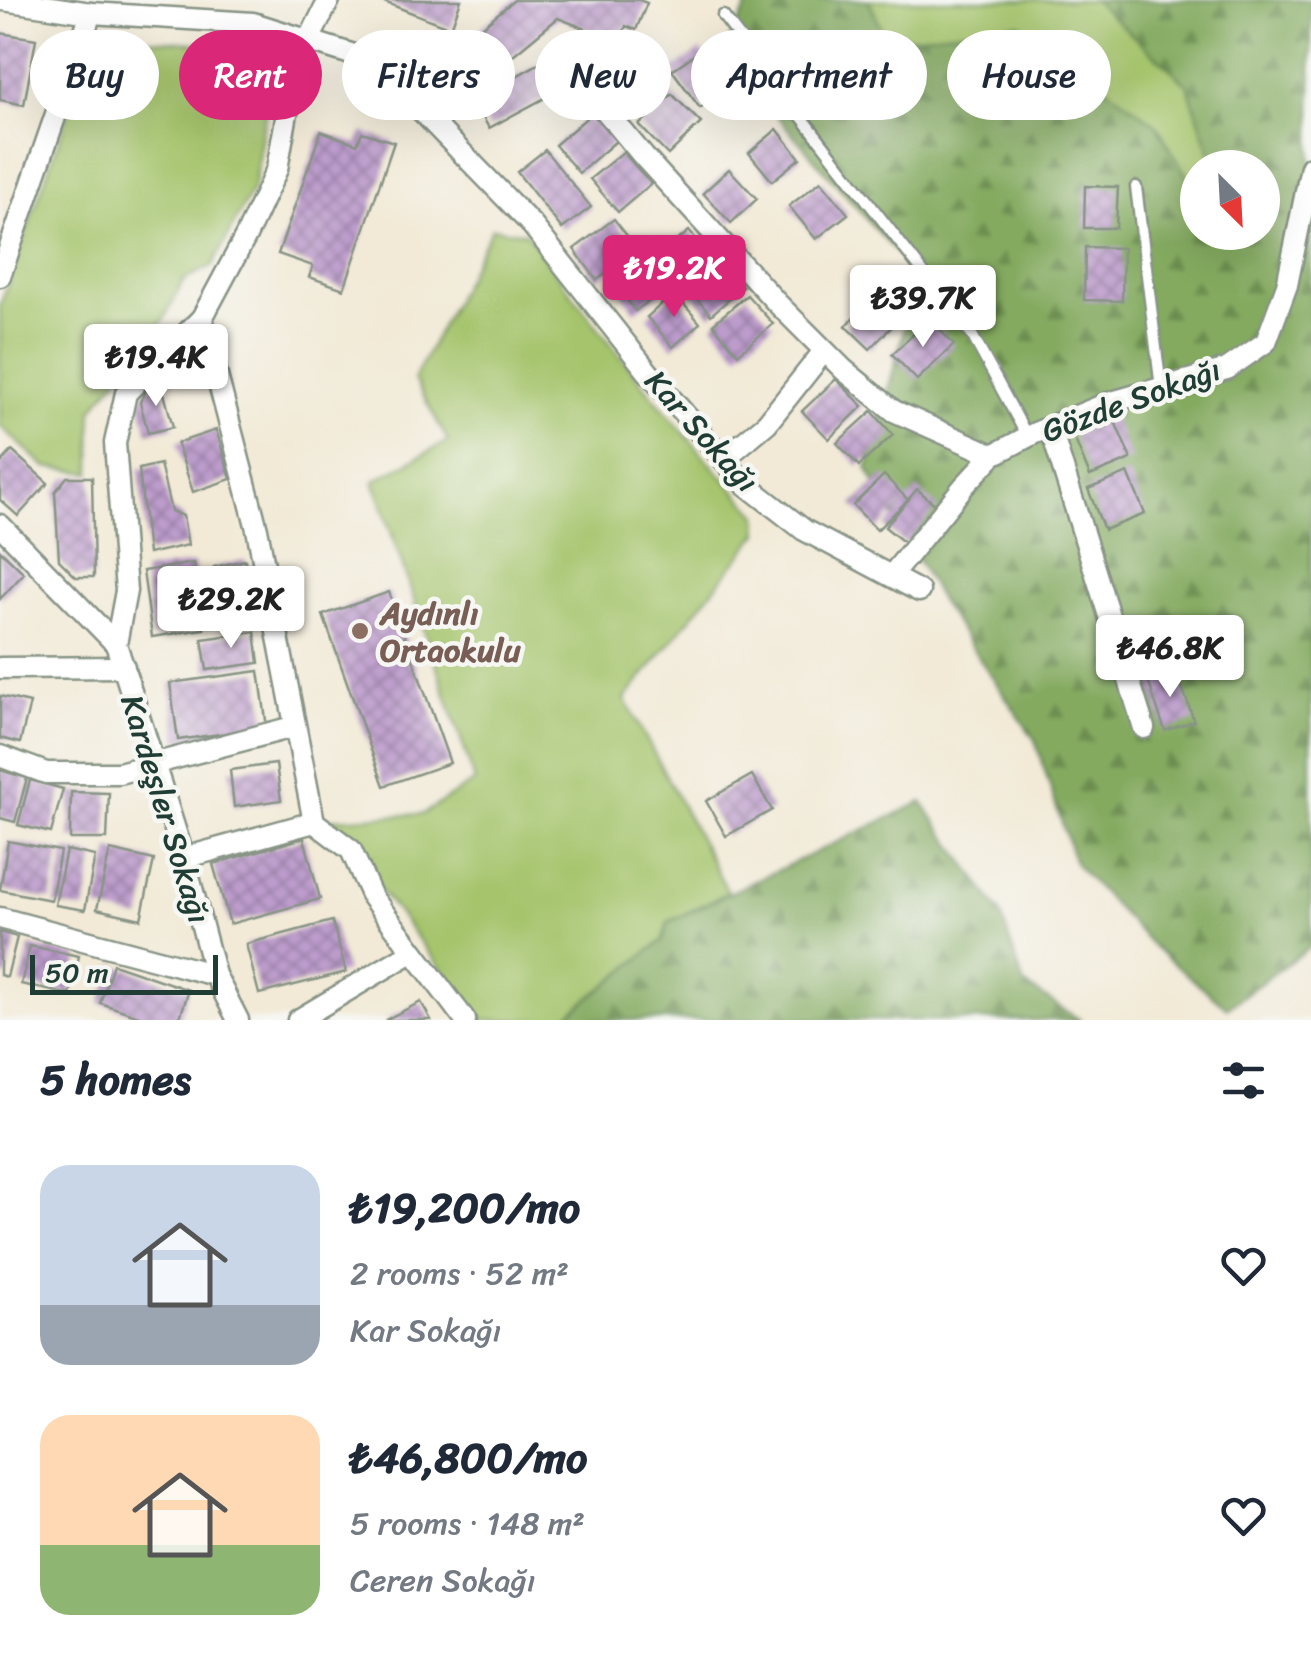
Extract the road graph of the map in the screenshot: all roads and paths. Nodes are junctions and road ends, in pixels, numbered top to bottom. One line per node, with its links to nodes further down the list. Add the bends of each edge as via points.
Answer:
1 (329, 0): 6 (street, Kardeşler Sokağı)
2 (14, 1): 3 (street, Kar Sokağı)
3 (91, 13): 5 (street, Kar Sokağı); 12 (street)
4 (723, 16): 17 (lane, via 972,336)
5 (277, 30)
6 (314, 30)
7 (322, 44): 19 (street, Kar Sokağı, via 373,60 532,225)
8 (286, 120): 13 (street, Kardeşler Sokağı, via 277,169)
9 (613, 120): 14 (street)
10 (1311, 167): 15 (street, Gözde Sokağı, via 1288,286 1266,342 1226,369)
11 (1136, 187): 15 (lane)
12 (0, 276)
13 (202, 318): 23 (street, Kardeşler Sokağı, via 126,393 114,444 126,591); 26 (street, via 257,529)
14 (824, 351): 18 (street, via 894,411); 19 (street, via 767,423)
15 (1160, 388): 16 (street, Gözde Sokağı)
16 (1050, 427): 17 (street, Gözde Sokağı); 27 (street)
17 (1028, 437): 18 (street, Gözde Sokağı)
18 (993, 456): 21 (street, Gözde Sokağı)
19 (724, 459): 21 (street, Kar Sokağı, via 804,530)
20 (0, 525): 23 (street)
21 (892, 576): 22 (street, Kar Sokağı)
22 (919, 591)
23 (116, 644): 25 (street, Kardeşler Sokağı)
24 (0, 668): 25 (street)
25 (124, 668): 29 (street, Kardeşler Sokağı)
26 (293, 727): 29 (street); 30 (street)
27 (1144, 728)
28 (0, 756): 29 (street, via 46,772 119,773)
29 (156, 764): 31 (street, Kardeşler Sokağı)
30 (314, 822): 31 (street); 33 (street, via 351,850 372,897)
31 (184, 858): 34 (street, Kardeşler Sokağı)
32 (0, 918): 34 (street)
33 (412, 952): 36 (street); 37 (street)
34 (215, 975): 35 (street, Kardeşler Sokağı)
35 (238, 1020)
36 (298, 1020)
37 (465, 1020)

